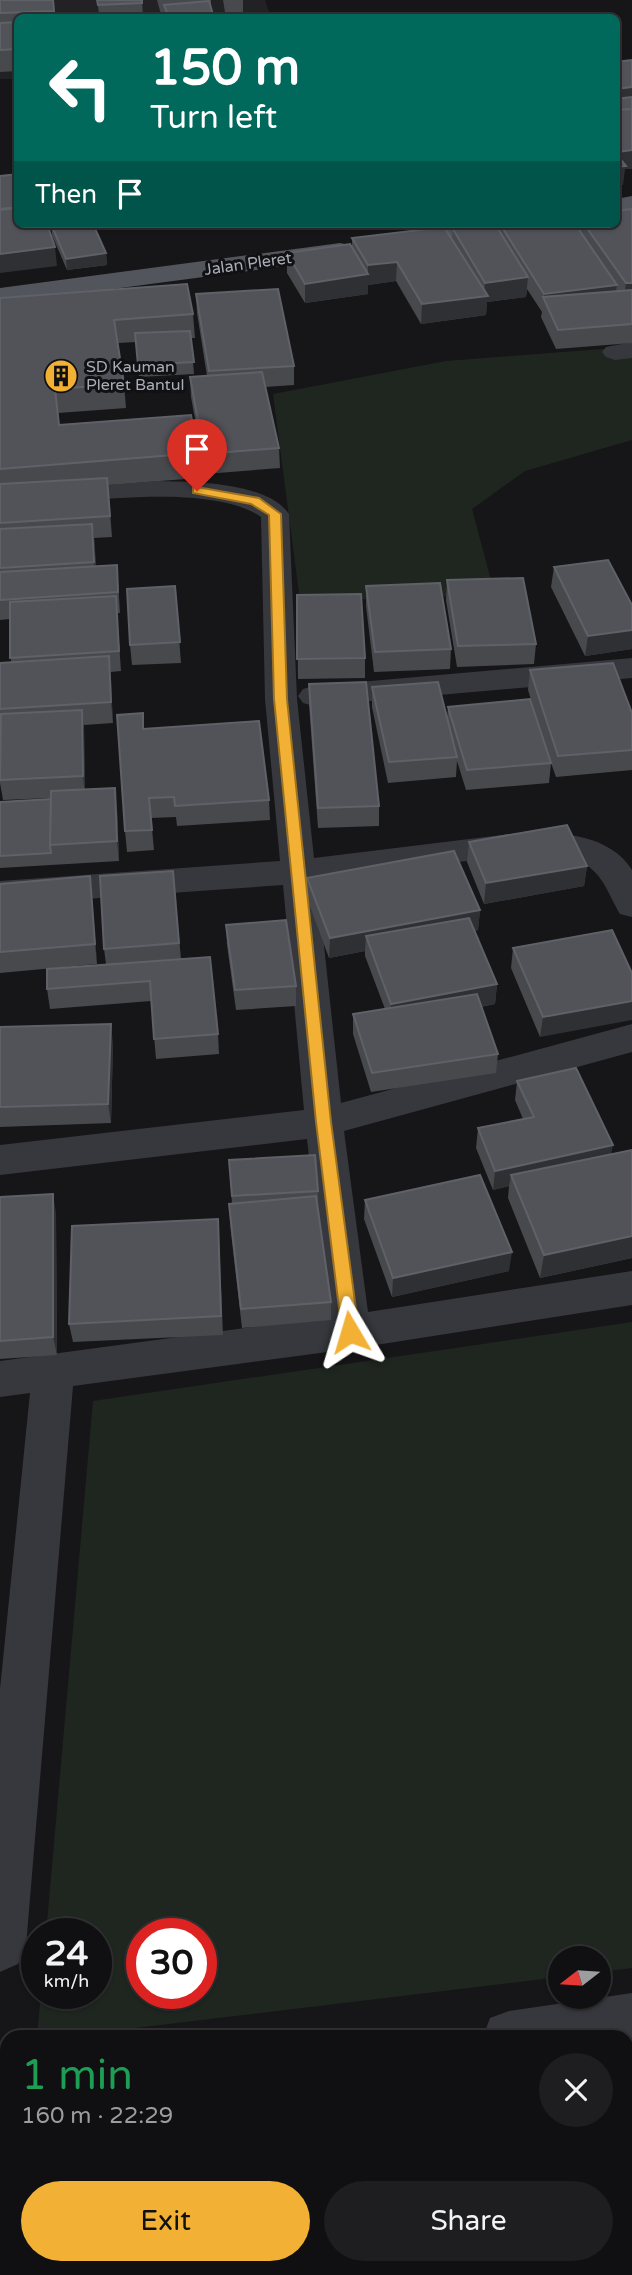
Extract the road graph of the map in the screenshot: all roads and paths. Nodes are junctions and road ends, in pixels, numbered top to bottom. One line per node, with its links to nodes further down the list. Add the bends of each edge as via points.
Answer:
1 (469, 228): 2 (main road, Jalan Pleret, via 264,262)
2 (0, 296)
3 (0, 501): 5 (street, via 197,491 255,501 275,514)
4 (632, 668): 5 (street)
5 (281, 699): 6 (street)
6 (297, 872): 7 (street); 8 (street, via 564,843 595,852 610,865); 10 (street)
7 (0, 894)
8 (632, 905)
9 (632, 1038): 10 (street)
10 (324, 1122): 11 (street); 13 (street)
11 (0, 1160)
12 (632, 1288): 13 (street)
13 (350, 1332): 14 (street)
14 (53, 1371): 15 (street); 16 (street)
15 (0, 1379)
16 (0, 1946)
17 (632, 2019): 18 (street)
18 (557, 2030)

